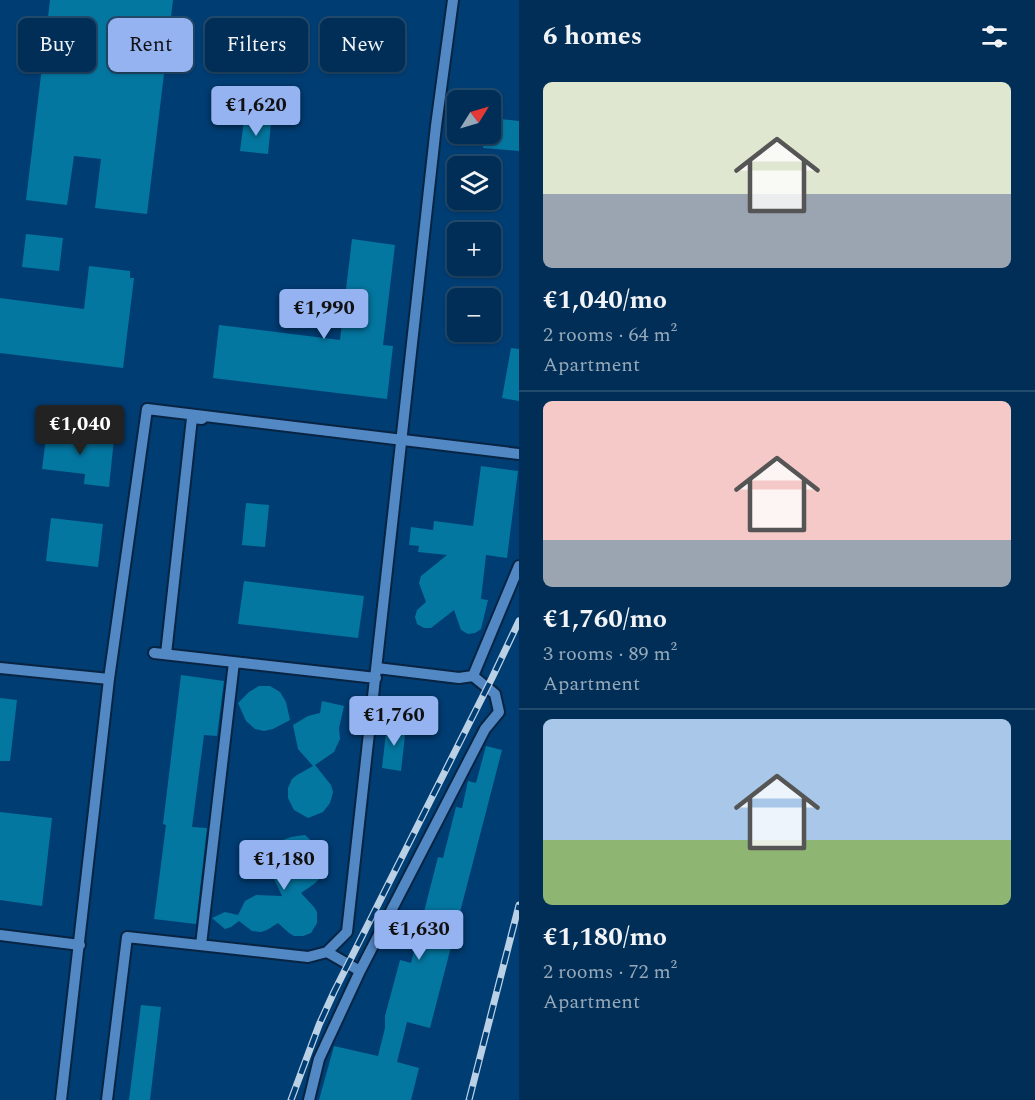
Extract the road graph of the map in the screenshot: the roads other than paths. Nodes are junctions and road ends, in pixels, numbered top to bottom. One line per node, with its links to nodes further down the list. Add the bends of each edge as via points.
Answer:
1 (453, 0): 2 (lane)
2 (402, 440): 3 (lane); 6 (lane, via 192,418); 9 (lane); 11 (lane, via 147,409)
3 (519, 454)
4 (519, 567): 10 (lane)
5 (154, 653): 6 (lane)
6 (166, 654): 7 (lane)
7 (234, 662): 9 (lane); 14 (lane)
8 (0, 668): 11 (lane)
9 (376, 673): 10 (lane); 15 (lane, via 347,932)
10 (473, 676): 16 (lane, via 495,694 499,712 485,729)
11 (109, 679): 13 (lane)
12 (0, 935): 13 (lane)
13 (80, 945): 17 (lane)
14 (201, 945): 15 (lane, via 308,957); 18 (lane, via 127,937)
15 (327, 952): 16 (lane)
16 (360, 970): 19 (lane, via 319,1059)
17 (61, 1100)
18 (107, 1100)
19 (309, 1100)

